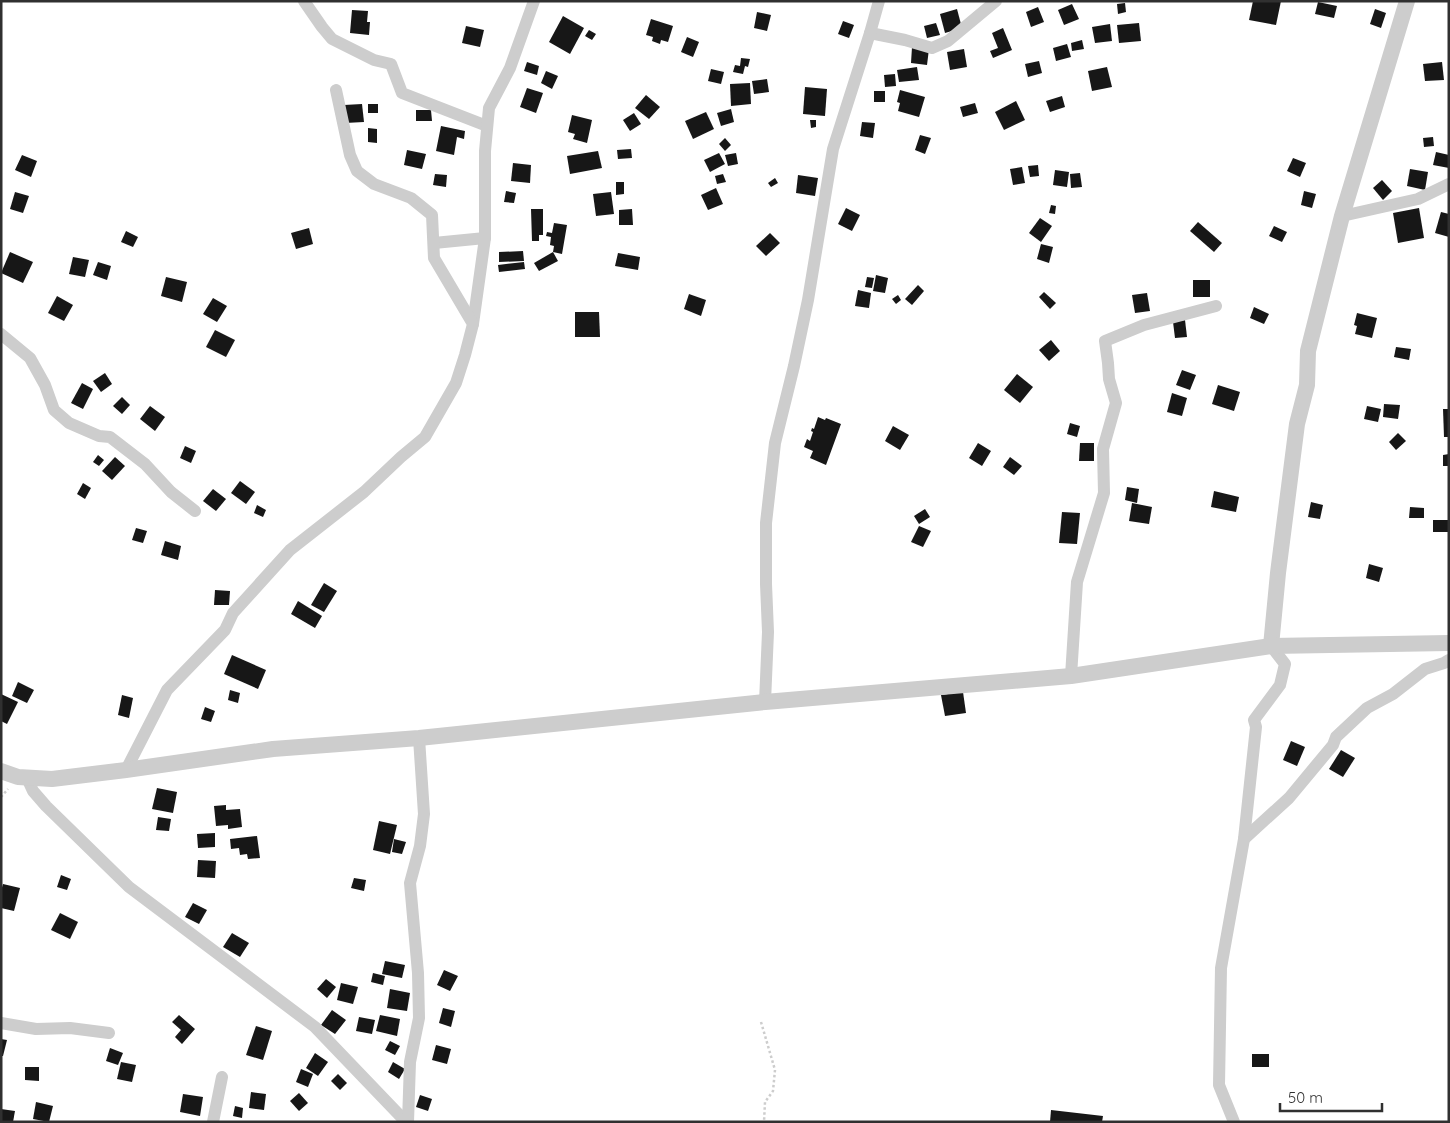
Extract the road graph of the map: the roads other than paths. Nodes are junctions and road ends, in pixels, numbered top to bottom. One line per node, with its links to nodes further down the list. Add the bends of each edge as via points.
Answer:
1 (304, 1): 8 (street, via 332,39 374,60 391,64 402,93)
2 (534, 1): 8 (street, via 510,68 489,108)
3 (879, 1): 6 (street)
4 (996, 1): 6 (street, via 948,41 932,48)
5 (1407, 1): 10 (street)
6 (870, 33): 21 (street, via 832,148 808,300 775,443 766,523 768,632)
7 (336, 90): 12 (street, via 350,155 357,171 374,184 411,198 432,215)
8 (487, 126): 11 (street)
9 (1449, 184): 10 (street, via 1418,199)
10 (1342, 216): 18 (street, via 1308,351 1307,385 1297,424)
11 (485, 238): 12 (street); 14 (street)
12 (434, 243): 14 (street, via 434,258)
13 (1216, 306): 20 (street, via 1144,325 1105,341 1109,379 1116,403 1103,449 1104,493 1077,582)
14 (473, 324): 23 (street, via 456,383 425,437 364,492 290,550 233,613 225,630 167,690)
15 (1, 334): 16 (street, via 30,358 54,410 69,424 98,436 110,437 145,464 171,492)
16 (195, 511)
17 (1449, 643): 18 (street)
18 (1272, 646): 20 (street); 26 (street, via 1285,664 1280,684 1254,720 1256,727)
19 (1449, 660): 26 (street, via 1425,669 1393,694 1367,708 1336,737 1333,745 1289,798)
20 (1071, 676): 21 (street)
21 (765, 702): 22 (street)
22 (419, 738): 23 (street, via 273,749); 31 (street, via 424,814 410,883 419,1018 410,1062)
23 (126, 770): 25 (street, via 52,779)
24 (1, 771): 25 (street)
25 (27, 778): 31 (street, via 46,806 129,887 315,1027)
26 (1244, 840): 32 (street, via 1221,968 1219,1085)
27 (1, 1023): 28 (street, via 36,1029 70,1028)
28 (109, 1033)
29 (222, 1078): 30 (street)
30 (213, 1122)
31 (407, 1122)
32 (1234, 1122)

